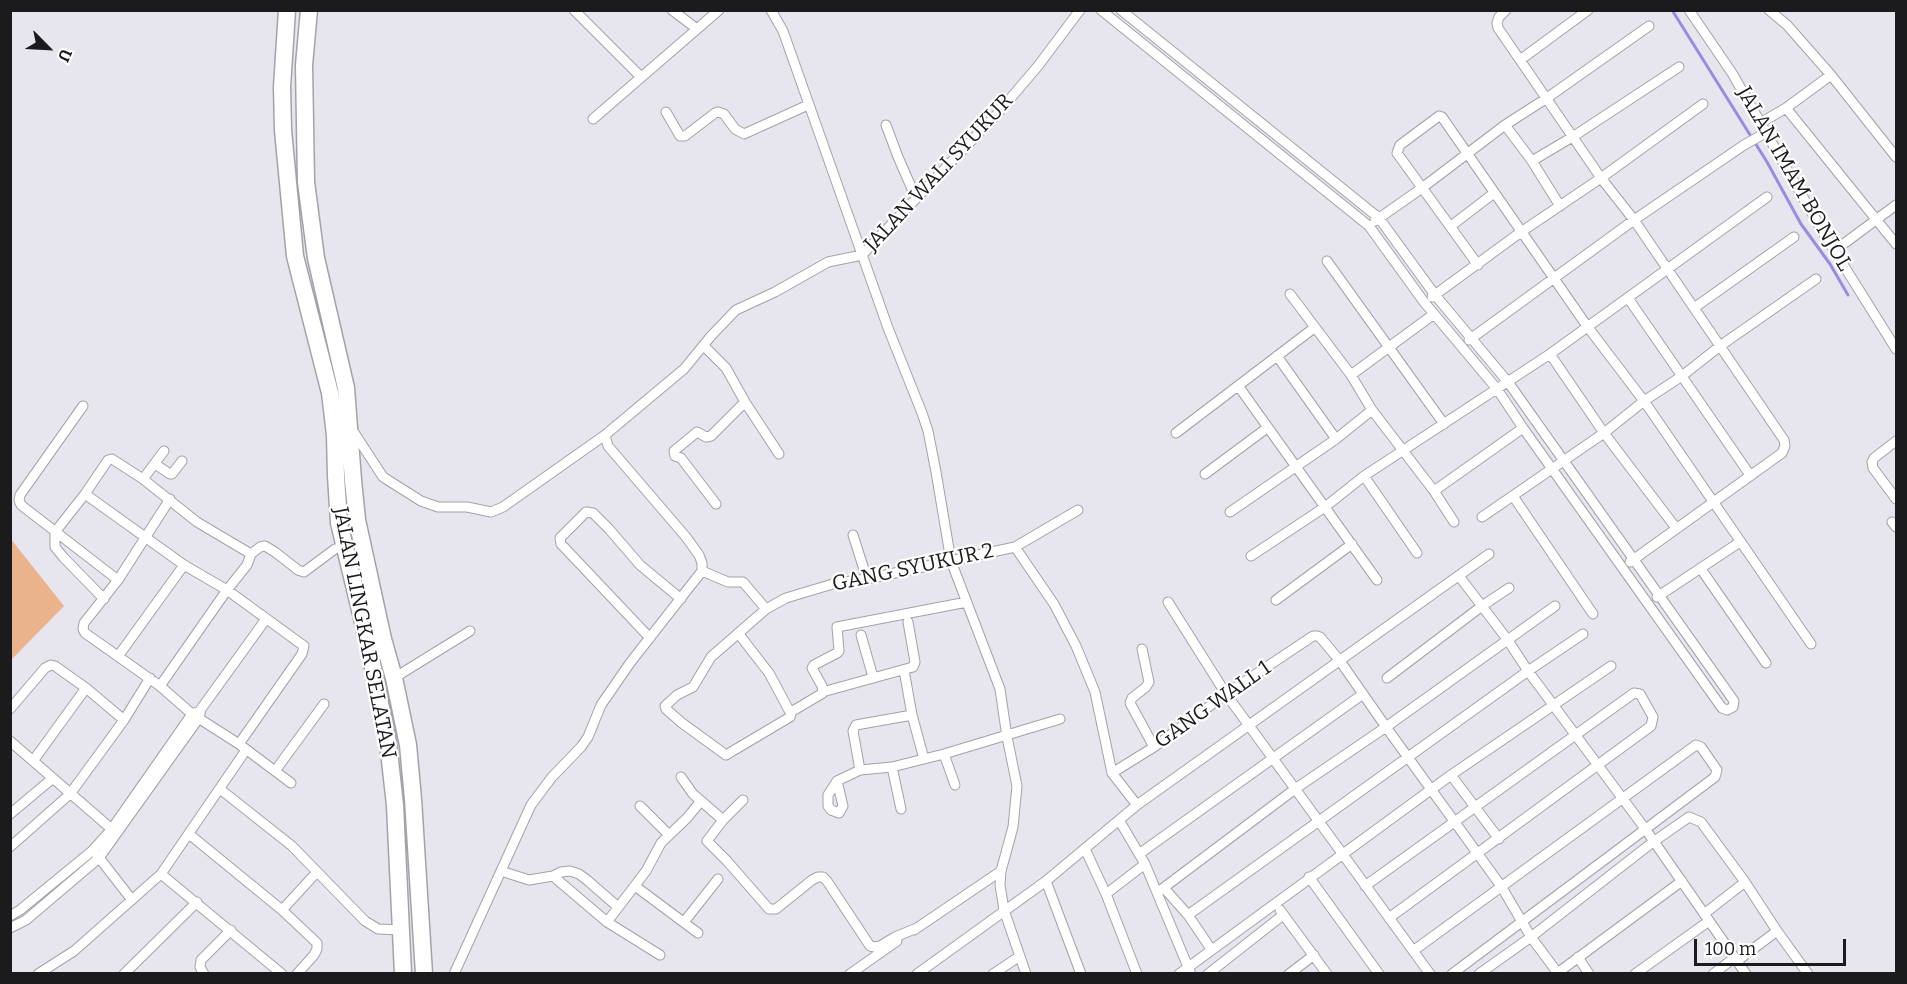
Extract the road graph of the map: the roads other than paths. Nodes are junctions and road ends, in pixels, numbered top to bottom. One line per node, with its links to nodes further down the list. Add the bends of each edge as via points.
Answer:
1 (287, 10): 87 (highway, JALAN LINGKAR SELATAN, via 283,130 294,244 330,393)
2 (309, 10): 87 (highway, JALAN LINGKAR SELATAN, via 304,65 306,182 316,258 346,388)
3 (574, 10): 19 (street)
4 (672, 10): 15 (street)
5 (719, 10): 15 (street)
6 (771, 10): 22 (street, via 783,31)
7 (1080, 10): 40 (street, JALAN WALI SYUKUR, via 998,113)
8 (1101, 10): 36 (street)
9 (1122, 10): 34 (street)
10 (1506, 10): 16 (street, via 1499,17 1498,28)
11 (1588, 10): 16 (street)
12 (1689, 10): 26 (street, JALAN IMAM BONJOL)
13 (1769, 10): 18 (street)
14 (1649, 26): 20 (street)
15 (697, 29): 19 (street)
16 (1520, 60): 20 (street)
17 (1679, 67): 30 (street)
18 (1831, 75): 23 (street); 32 (street)
19 (641, 77): 25 (street)
20 (1546, 98): 28 (street); 30 (street)
21 (1703, 104): 35 (street)
22 (808, 105): 24 (street, via 744,134 718,112 681,136); 52 (street)
23 (1786, 108): 26 (street); 44 (street)
24 (666, 112)
25 (593, 119)
26 (1762, 122): 29 (street, JALAN IMAM BONJOL)
27 (886, 125): 40 (street)
28 (1505, 125): 31 (street); 33 (street)
29 (1767, 132): 45 (street); 51 (street, JALAN IMAM BONJOL)
30 (1574, 136): 33 (street); 35 (street)
31 (1467, 154): 37 (street); 37 (street, via 1437,116 1400,145 1397,153); 38 (street)
32 (1896, 156)
33 (1532, 161): 42 (street)
34 (1328, 176): 36 (street); 43 (street)
35 (1601, 178): 42 (street); 45 (street)
36 (1319, 186): 46 (street)
37 (1422, 188): 43 (street); 47 (street)
38 (1494, 193): 47 (street); 48 (street)
39 (1767, 197): 55 (street)
40 (916, 198): 52 (street, JALAN WALI SYUKUR)
41 (1896, 205): 44 (street)
42 (1560, 206): 48 (street)
43 (1379, 218): 46 (street); 59 (street)
44 (1876, 219): 50 (street); 51 (street)
45 (1634, 220): 55 (street); 56 (street)
46 (1369, 226): 61 (street)
47 (1451, 226): 54 (street)
48 (1521, 232): 54 (street); 56 (street)
49 (1794, 237): 62 (street)
50 (1896, 244)
51 (1834, 251): 71 (street, JALAN IMAM BONJOL)
52 (862, 255): 67 (street, JALAN WALI SYUKUR, via 828,262 736,310); 129 (street, via 928,431)
53 (1327, 261): 70 (street)
54 (1478, 265): 59 (street)
55 (1667, 268): 60 (street); 62 (street)
56 (1554, 277): 64 (street); 66 (street)
57 (1816, 279): 69 (street)
58 (1290, 294): 65 (street)
59 (1435, 295): 61 (street); 66 (street)
60 (1628, 298): 64 (street); 75 (street)
61 (1424, 302): 63 (street)
62 (1694, 308): 69 (street)
63 (1434, 314): 68 (street); 70 (street)
64 (1587, 326): 72 (street); 79 (street)
65 (1314, 328): 73 (street); 74 (street)
66 (1471, 338): 68 (street); 76 (street)
67 (704, 346): 80 (street, via 726,368); 89 (street, JALAN WALI SYUKUR, via 664,388)
68 (1461, 346): 78 (street)
69 (1720, 346): 75 (street); 101 (street, via 1784,440 1782,453)
70 (1389, 348): 74 (street); 83 (street)
71 (1896, 349)
72 (1550, 354): 76 (street); 86 (street)
73 (1277, 356): 77 (street); 90 (street)
74 (1351, 375): 82 (street)
75 (1682, 376): 79 (street); 101 (street)
76 (1508, 382): 78 (street); 95 (street)
77 (1239, 387): 84 (street); 88 (street)
78 (1497, 389): 83 (street); 85 (street)
79 (1644, 401): 86 (street); 109 (street)
80 (745, 402): 94 (street); 110 (street, via 711,436 697,432 674,451)
81 (83, 406): 117 (street, via 20,495 21,505)
82 (1372, 410): 90 (street); 92 (street)
83 (1444, 424): 92 (street)
84 (1267, 428): 98 (street); 100 (street)
85 (1523, 428): 99 (street); 104 (street)
86 (1604, 433): 95 (street); 116 (street)
87 (345, 434): 89 (street, JALAN WALI SYUKUR, via 383,477 421,501 438,507 491,512 504,507); 159 (highway, JALAN LINGKAR SELATAN); 159 (highway, JALAN LINGKAR SELATAN, via 336,476 339,523)
88 (1176, 434)
89 (605, 435): 133 (street, via 608,446 699,555)
90 (1336, 439): 98 (street)
91 (1896, 441): 107 (street, via 1872,462)
92 (1404, 450): 102 (street); 104 (street)
93 (164, 451): 97 (street)
94 (779, 454)
95 (1563, 460): 99 (street); 128 (street)
96 (182, 461): 97 (street, via 172,474)
97 (155, 464): 103 (street)
98 (1296, 468): 111 (street); 113 (street)
99 (1551, 468): 106 (street); 131 (street)
100 (1205, 474)
101 (1750, 475): 109 (street)
102 (1364, 476): 111 (street); 124 (street)
103 (143, 479): 105 (street, via 108,460); 108 (street)
104 (1434, 491): 115 (street)
105 (85, 494): 117 (street); 119 (street)
106 (1513, 496): 114 (street); 150 (street)
107 (1896, 499)
108 (170, 500): 119 (street); 125 (street, via 197,522)
109 (1713, 502): 116 (street); 120 (street)
110 (716, 504)
111 (1325, 507): 121 (street); 127 (street)
112 (1078, 510): 122 (street)
113 (1230, 512)
114 (1482, 518)
115 (1454, 522)
116 (1676, 528): 128 (street)
117 (55, 532): 136 (street); 141 (street, via 56,547 64,558)
118 (853, 535): 135 (street)
119 (144, 537): 130 (street); 136 (street)
120 (1740, 542): 132 (street); 160 (street)
121 (1352, 544): 137 (street); 143 (street)
122 (1015, 547): 129 (street, GANG SYUKUR 2); 201 (street, GANG SYUKUR 2, via 1054,604 1076,646 1095,692)
123 (335, 549): 125 (street, via 304,572 265,546)
124 (1417, 553)
125 (251, 554): 139 (street, via 247,566)
126 (1489, 554): 134 (street)
127 (1251, 556)
128 (1634, 558): 131 (street); 140 (street)
129 (951, 561): 135 (street, GANG SYUKUR 2); 144 (street)
130 (184, 565): 139 (street); 162 (street)
131 (1623, 567): 146 (street)
132 (1701, 569): 140 (street); 164 (street)
133 (702, 571): 142 (street); 149 (street, via 728,582 743,582)
134 (1459, 576): 147 (street); 163 (street)
135 (867, 579): 149 (street, GANG SYUKUR 2, via 817,588)
136 (118, 580): 141 (street)
137 (1377, 580)
138 (1509, 588): 147 (street)
139 (227, 590): 151 (street); 172 (street)
140 (1660, 595): 146 (street); 146 (street, via 1734,701 1733,707 1722,708)
141 (104, 599): 162 (street, via 83,629)
142 (681, 599): 157 (street); 157 (street, via 640,565 593,513 586,512 560,538 561,544)
143 (1276, 600)
144 (967, 602): 180 (street, via 837,627 839,651 812,668 823,693); 188 (street, via 1000,688)
145 (1168, 602): 175 (street)
146 (1648, 603)
147 (1482, 606): 158 (street); 171 (street)
148 (1555, 606): 158 (street)
149 (766, 609): 154 (street, GANG SYUKUR 2)
150 (1593, 614)
151 (266, 619): 181 (street); 190 (street, via 304,648)
152 (908, 622): 166 (street, via 915,662)
153 (470, 631): 170 (street)
154 (738, 633): 180 (street, via 769,673); 180 (street, GANG SYUKUR 2, via 708,659 693,687 677,695 666,709 726,755 790,717)
155 (1583, 634): 167 (street)
156 (861, 635): 168 (street)
157 (650, 638): 239 (street, via 601,705 581,747 531,805)
158 (1507, 639): 167 (street); 186 (street)
159 (376, 641): 170 (highway, JALAN LINGKAR SELATAN); 271 (highway, JALAN LINGKAR SELATAN, via 395,805)
160 (1811, 644)
161 (1142, 649): 191 (street, via 1149,682 1130,703)
162 (118, 655): 169 (street)
163 (1340, 661): 175 (street, GANG WALL 1, via 1320,637 1312,636); 176 (street); 185 (street)
164 (1766, 663)
165 (1611, 666): 178 (street)
166 (904, 670): 168 (street); 182 (street)
167 (1528, 671): 178 (street); 195 (street)
168 (873, 677): 174 (street)
169 (150, 678): 172 (street); 183 (street)
170 (394, 678): 292 (highway, JALAN LINGKAR SELATAN, via 408,745)
171 (1387, 678)
172 (160, 686): 181 (street)
173 (86, 688): 179 (street, via 51,665); 183 (street); 196 (street)
174 (826, 691)
175 (1226, 694): 185 (street); 191 (street, GANG WALL 1)
176 (1363, 694): 186 (street); 193 (street)
177 (324, 704): 200 (street)
178 (1553, 704): 187 (street); 202 (street)
179 (10, 709)
180 (791, 712)
181 (198, 714): 190 (street); 227 (street)
182 (912, 715): 194 (street); 199 (street, via 856,725 853,731)
183 (124, 720): 211 (street)
184 (1060, 720): 188 (street)
185 (1247, 725): 193 (street); 215 (street)
186 (1386, 727): 195 (street); 209 (street)
187 (1576, 735): 197 (street); 197 (street, via 1634,693 1640,694 1653,717 1652,724); 217 (street)
188 (1007, 737): 192 (street); 240 (street, via 1017,786 1011,837)
189 (12, 746): 196 (street)
190 (243, 747): 200 (street); 208 (street)
191 (1154, 747): 201 (street, GANG WALL 1)
192 (944, 754): 194 (street); 207 (street)
193 (1273, 758): 209 (street); 235 (street)
194 (924, 759): 198 (street)
195 (1408, 759): 210 (street); 224 (street)
196 (33, 761): 204 (street)
197 (1599, 765): 212 (street); 230 (street)
198 (892, 767): 199 (street); 219 (street)
199 (860, 770): 205 (street)
200 (275, 771): 206 (street)
201 (1112, 773): 215 (street, GANG SYUKUR 2)
202 (1451, 775): 210 (street); 217 (street)
203 (681, 777): 214 (street)
204 (53, 778): 211 (street); 220 (street)
205 (837, 781)
206 (291, 783)
207 (955, 785)
208 (220, 789): 228 (street); 241 (street, via 292,846)
209 (1295, 789): 224 (street); 252 (street)
210 (1431, 790): 225 (street); 236 (street)
211 (69, 794): 227 (street); 232 (street)
212 (1622, 798): 218 (street, via 1698,745 1717,774); 226 (street); 251 (street)
213 (743, 800): 222 (street)
214 (701, 801): 222 (street); 229 (street)
215 (1137, 805): 223 (street)
216 (640, 806): 229 (street)
217 (1475, 807): 225 (street); 230 (street)
218 (1674, 808): 221 (street); 226 (street)
219 (901, 809)
220 (10, 814)
221 (1683, 819): 231 (street); 248 (street, via 1692,817 1701,822)
222 (723, 820): 269 (street, via 707,841 769,909 776,909 812,880 823,877 870,946)
223 (1119, 820): 233 (street); 235 (street)
224 (1319, 822): 236 (street); 260 (street)
225 (1454, 822): 237 (street); 250 (street)
226 (1646, 830): 231 (street); 267 (street)
227 (114, 831): 234 (street)
228 (189, 834): 242 (street); 258 (street)
229 (669, 835): 249 (street)
230 (1498, 839): 237 (street)
231 (1653, 842): 247 (street); 274 (street)
232 (10, 847)
233 (1085, 849): 246 (street); 253 (street)
234 (96, 854): 254 (street); 262 (street); 268 (street, via 26,920)
235 (1139, 854): 238 (street)
236 (1341, 854): 244 (street); 250 (street)
237 (1478, 855): 251 (street); 263 (street)
238 (1145, 864): 252 (street); 253 (street)
239 (501, 871): 243 (street, via 529,880); 293 (street)
240 (1001, 871): 259 (street); 269 (street)
241 (317, 872): 258 (street); 271 (street, via 365,921 378,929)
242 (161, 874): 254 (street); 255 (street)
243 (553, 876): 257 (street, via 570,871 579,874); 265 (street)
244 (1309, 877): 256 (street); 303 (street)
245 (718, 879): 266 (street)
246 (1046, 881): 259 (street); 297 (street)
247 (1682, 881): 264 (street); 280 (street)
248 (1745, 882): 264 (street); 272 (street)
249 (635, 886): 257 (street); 266 (street)
250 (1365, 886): 263 (street)
251 (1501, 886): 267 (street); 276 (street)
252 (1161, 890): 260 (street); 282 (street)
253 (1106, 894): 298 (street)
254 (132, 900): 283 (street)
255 (197, 902): 270 (street); 287 (street)
256 (1275, 903): 261 (street); 275 (street)
257 (618, 907): 265 (street)
258 (282, 910): 290 (street, via 317,944 314,955)
259 (1004, 910): 279 (street); 294 (street)
260 (1188, 915): 275 (street)
261 (1283, 915): 278 (street); 300 (street)
262 (10, 916)
263 (1389, 918): 276 (street)
264 (1706, 918): 281 (street); 308 (street)
265 (607, 922): 277 (street)
266 (684, 922): 273 (street)
267 (1523, 922): 274 (street); 305 (street)
268 (10, 928)
269 (916, 928): 284 (street)
270 (231, 930): 288 (street, via 201,960); 289 (street)
271 (402, 930): 291 (highway, JALAN LINGKAR SELATAN)
272 (1777, 931): 281 (street); 311 (street)
273 (698, 933)
274 (1531, 937): 285 (street); 306 (street)
275 (1210, 949): 282 (street)
276 (1413, 951): 304 (street)
277 (660, 955)
278 (1314, 955): 301 (street); 302 (street)
279 (1020, 956): 295 (street); 296 (street)
280 (1578, 957): 285 (street); 307 (street)
281 (1736, 960): 309 (street); 310 (street)
282 (1189, 970): 299 (street)
283 (51, 971): 286 (street)
284 (856, 972)
285 (1556, 973)
286 (38, 974)
287 (124, 974)
288 (204, 974)
289 (282, 974)
290 (297, 974)
291 (403, 974)
292 (424, 974)
293 (454, 974)
294 (917, 974)
295 (993, 974)
296 (1026, 974)
297 (1081, 974)
298 (1137, 974)
299 (1179, 974)
300 (1208, 974)
301 (1289, 974)
302 (1327, 974)
303 (1379, 974)
304 (1430, 974)
305 (1452, 974)
306 (1479, 974)
307 (1589, 974)
308 (1635, 974)
309 (1713, 974)
310 (1746, 974)
311 (1808, 974)

